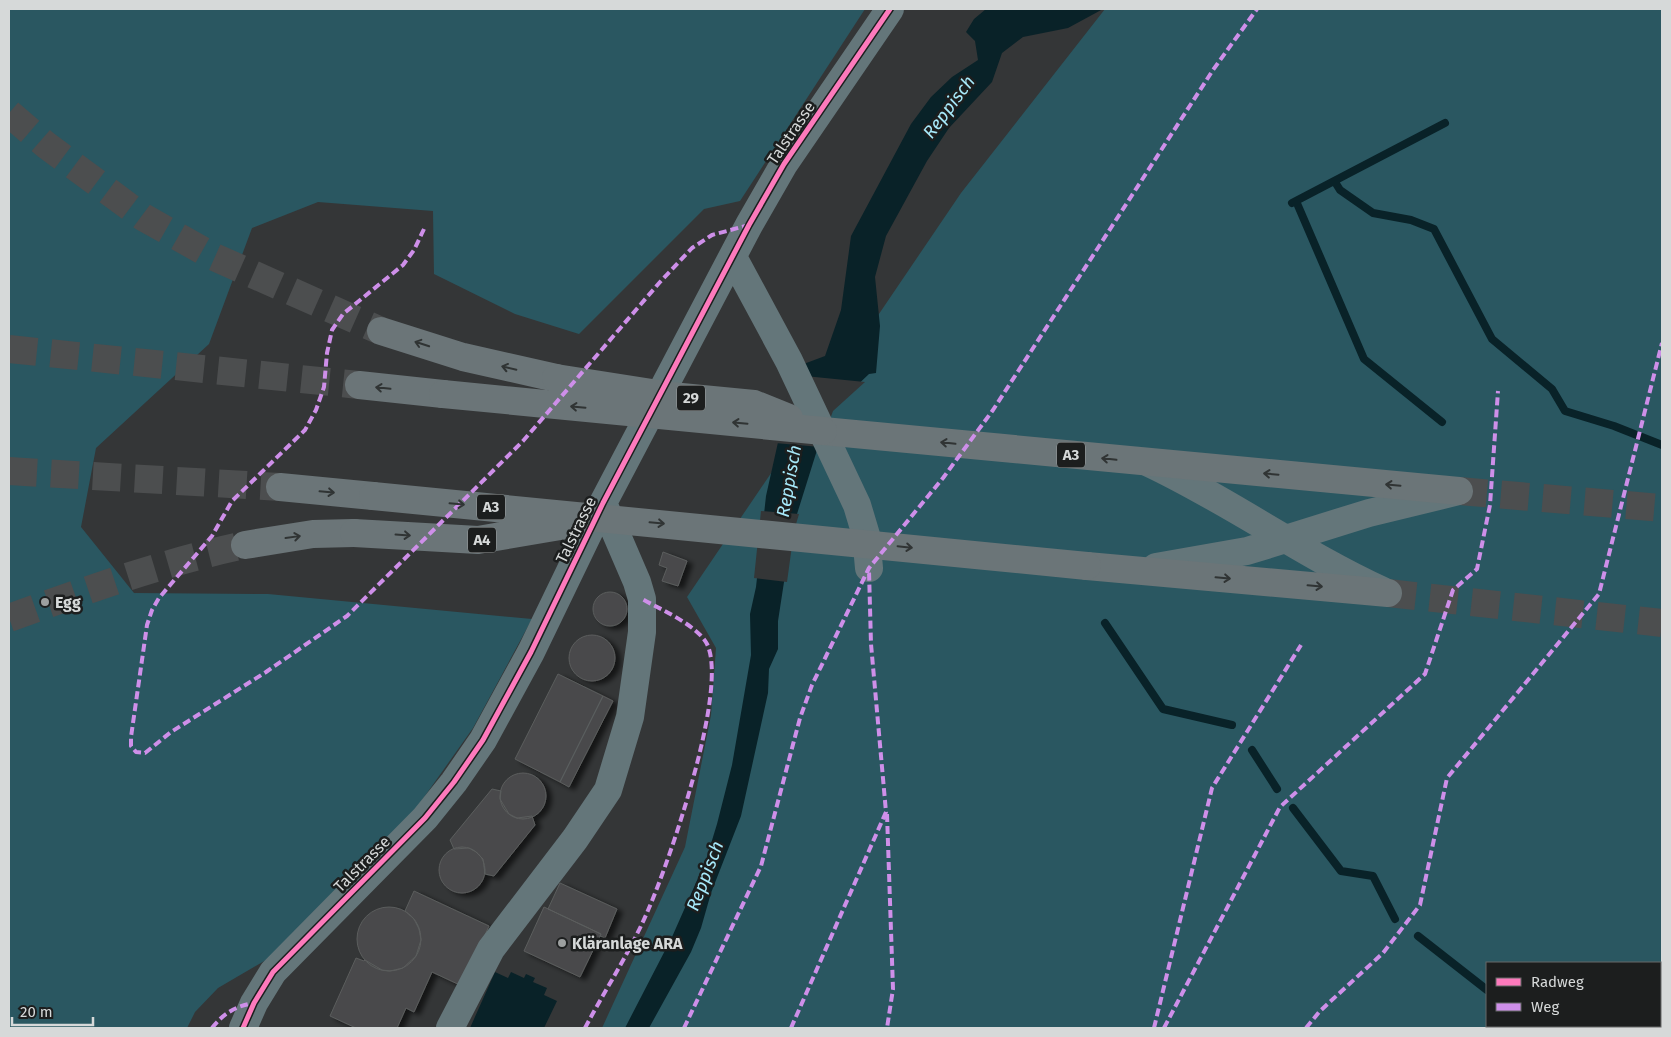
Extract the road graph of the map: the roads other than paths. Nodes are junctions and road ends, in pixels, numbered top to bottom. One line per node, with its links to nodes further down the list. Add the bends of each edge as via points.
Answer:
1 (890, 9): 2 (street, Talstrasse, via 784,164)
2 (732, 257): 5 (street, via 789,361); 9 (street, Talstrasse)
3 (381, 332): 5 (highway, 29, one-way to 3, bridge, via 754,404 606,387 463,357)
4 (359, 385): 5 (highway, A3, one-way to 4, bridge)
5 (825, 436): 6 (highway, A3, one-way to 5); 12 (street, via 863,522)
6 (1148, 462): 8 (highway, A3, one-way to 6); 10 (street, via 1197,486)
7 (280, 488): 9 (highway, A3, one-way to 9, bridge)
8 (1459, 491): 10 (street, via 1369,513)
9 (606, 511): 11 (highway, A4, one-way to 9, bridge, via 313,534 354,533 478,540); 13 (highway, A3, one-way to 13, bridge); 15 (street, Talstrasse, via 469,762 425,818 279,965 254,1003); 16 (street, via 642,599 642,632 630,718 608,790 491,948)
10 (1288, 540): 13 (street, via 1208,559); 14 (street, via 1348,575)
11 (245, 545)
12 (869, 568)
13 (1135, 570): 14 (highway, A3, one-way to 14)
14 (1388, 593)
15 (243, 1028)
16 (450, 1028)

